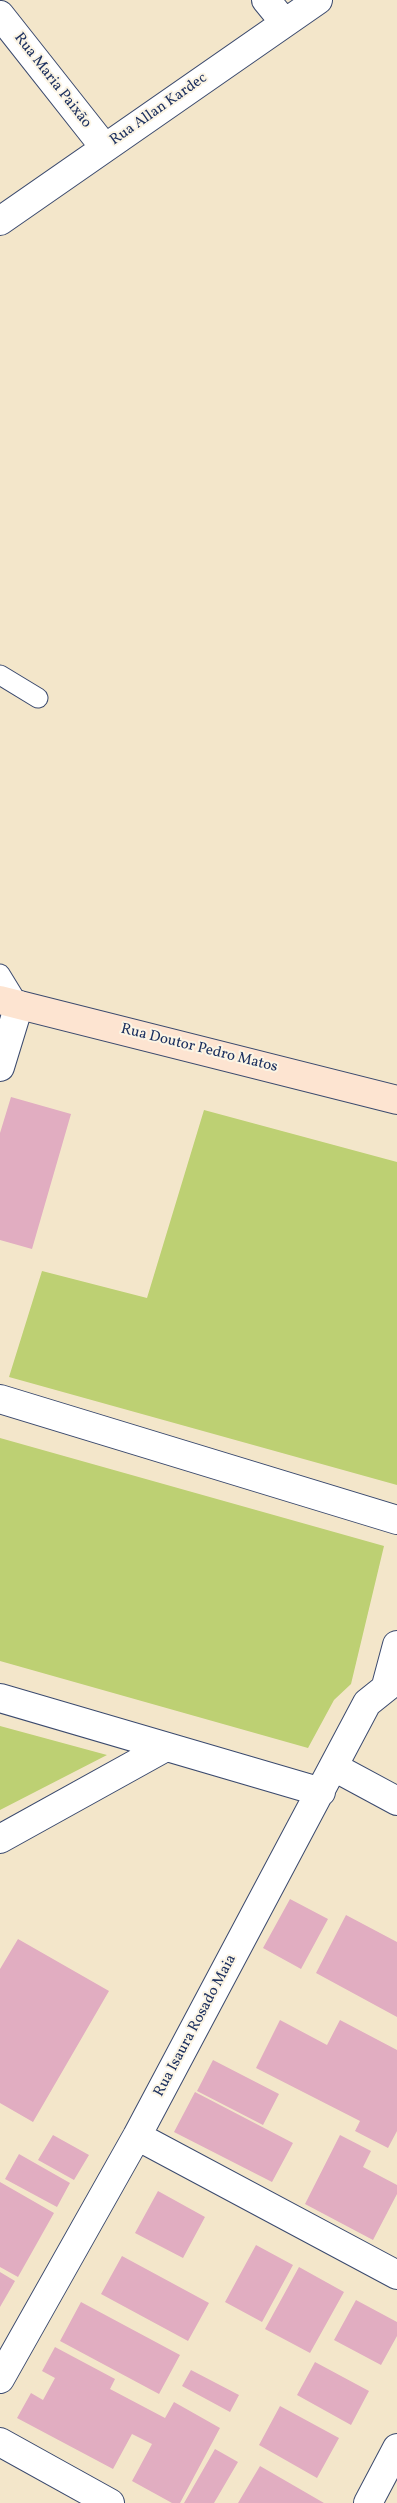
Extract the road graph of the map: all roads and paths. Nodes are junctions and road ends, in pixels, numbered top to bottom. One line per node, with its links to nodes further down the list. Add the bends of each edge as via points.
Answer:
1 (266, 0): 4 (street)
2 (318, 0): 4 (street, Rua Allan Kardec)
3 (0, 15): 5 (street, Rua Maria Paixão)
4 (284, 22): 5 (street, Rua Allan Kardec)
5 (105, 148): 6 (street, Rua Allan Kardec)
6 (0, 221)
7 (0, 675): 8 (lane)
8 (38, 698)
9 (0, 974): 10 (lane)
10 (9, 1002): 11 (street); 12 (main road, Rua Doutor Pedro Matos)
11 (0, 1067)
12 (397, 1100)
13 (0, 1399): 14 (street)
14 (397, 1520)
15 (397, 1645): 16 (street)
16 (392, 1683): 19 (street, Rua Isaura Rosado Maia, via 367,1703)
17 (0, 1698): 18 (street)
18 (166, 1746): 20 (street); 22 (street)
19 (334, 1766): 20 (street, Rua Isaura Rosado Maia); 21 (street)
20 (321, 1792): 23 (street, Rua Isaura Rosado Maia)
21 (397, 1801)
22 (0, 1839)
23 (137, 2136): 24 (street); 25 (street, Rua Isaura Rosado Maia)
24 (397, 2275)
25 (0, 2379)
26 (0, 2442): 28 (street)
27 (397, 2448): 29 (street)
28 (110, 2503)
29 (368, 2503)

